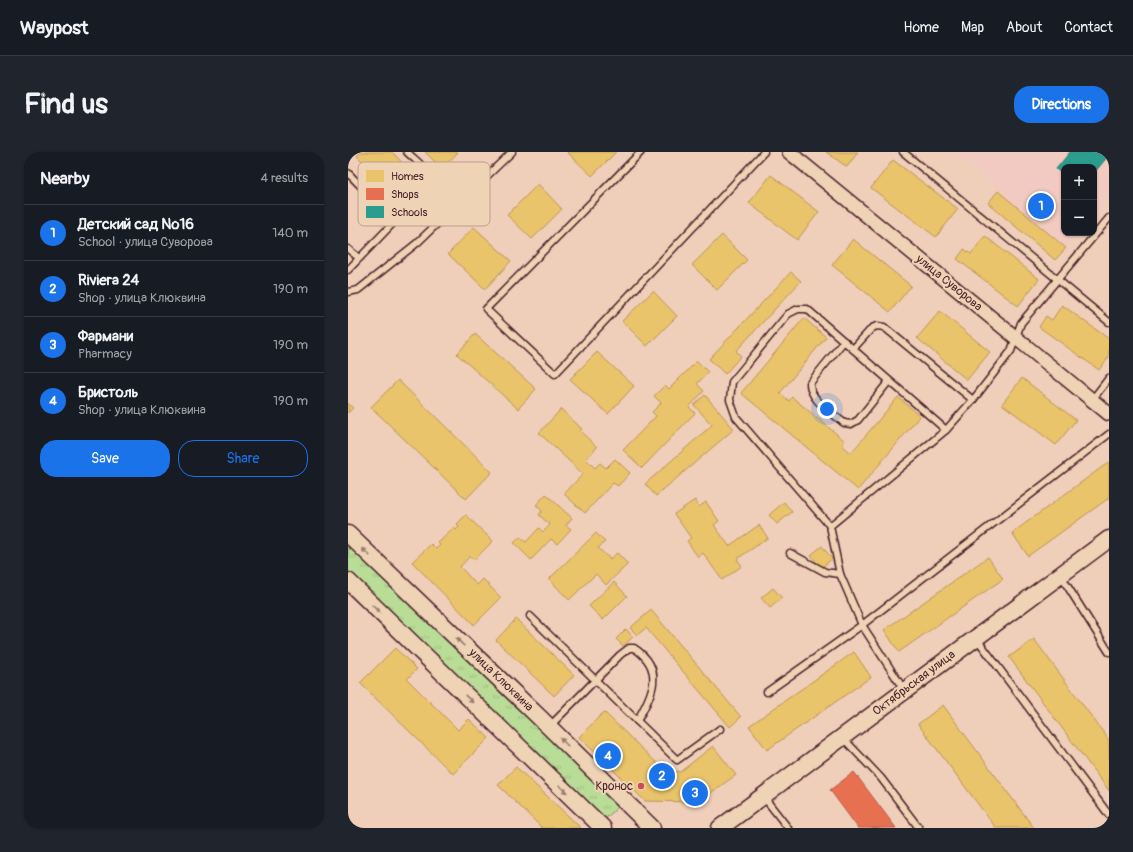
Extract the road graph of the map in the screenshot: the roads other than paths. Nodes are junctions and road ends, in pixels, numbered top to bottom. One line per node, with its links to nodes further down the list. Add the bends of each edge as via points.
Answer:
1 (407, 152): 7 (lane)
2 (512, 152): 9 (lane)
3 (641, 152): 4 (lane, via 486,309 555,374)
4 (764, 152)
5 (789, 152): 20 (street, улица Суворова)
6 (903, 152): 17 (lane)
7 (418, 162)
8 (348, 173): 10 (lane)
9 (490, 173)
10 (358, 183)
11 (1109, 218): 17 (lane)
12 (390, 226): 15 (lane)
13 (435, 226): 18 (lane, via 358,290)
14 (348, 248): 15 (lane)
15 (359, 258): 16 (lane)
16 (348, 270)
17 (1058, 279): 19 (lane); 20 (lane, via 1021,323)
18 (348, 292)
19 (1109, 322)
20 (1016, 337): 25 (lane, via 1011,351); 26 (street, улица Суворова)
21 (844, 341): 22 (lane); 24 (lane, via 810,383 814,397 844,423 851,424 858,420); 30 (lane, via 807,309 798,309 788,314 732,382 730,400 736,417)
22 (853, 349): 24 (lane); 25 (lane, via 872,328 884,327)
23 (1109, 378): 26 (lane)
24 (889, 381): 28 (lane)
25 (973, 400): 28 (lane)
26 (1092, 400): 27 (street, улица Суворова)
27 (1109, 414)
28 (946, 430): 30 (lane)
29 (1109, 434): 38 (lane)
30 (830, 526): 34 (lane)
31 (348, 534): 45 (street, улица Клюквина, one-way to 31)
32 (1109, 539): 35 (street, Октябрьская улица)
33 (790, 554): 34 (lane, via 825,572)
34 (840, 574): 38 (lane)
35 (1060, 575): 39 (street, Октябрьская улица); 40 (lane)
36 (350, 586): 50 (street, one-way to 50)
37 (530, 616): 41 (lane)
38 (862, 626): 42 (lane); 43 (lane)
39 (976, 637): 42 (street, Октябрьская улица); 49 (lane)
40 (1109, 652)
41 (595, 680): 44 (lane); 44 (lane, via 629,648 640,651 652,669 654,680 650,699); 45 (lane)
42 (904, 690): 47 (street, Октябрьская улица)
43 (768, 692)
44 (637, 721): 46 (lane, via 677,760)
45 (549, 727): 51 (street, улица Клюквина, one-way to 45)
46 (720, 729)
47 (841, 737): 48 (street, Октябрьская улица); 54 (lane, via 881,778)
48 (763, 796): 52 (street, Октябрьская улица); 53 (lane)
49 (1109, 815)
50 (603, 828)
51 (652, 828)
52 (720, 828)
53 (788, 828)
54 (919, 828)

